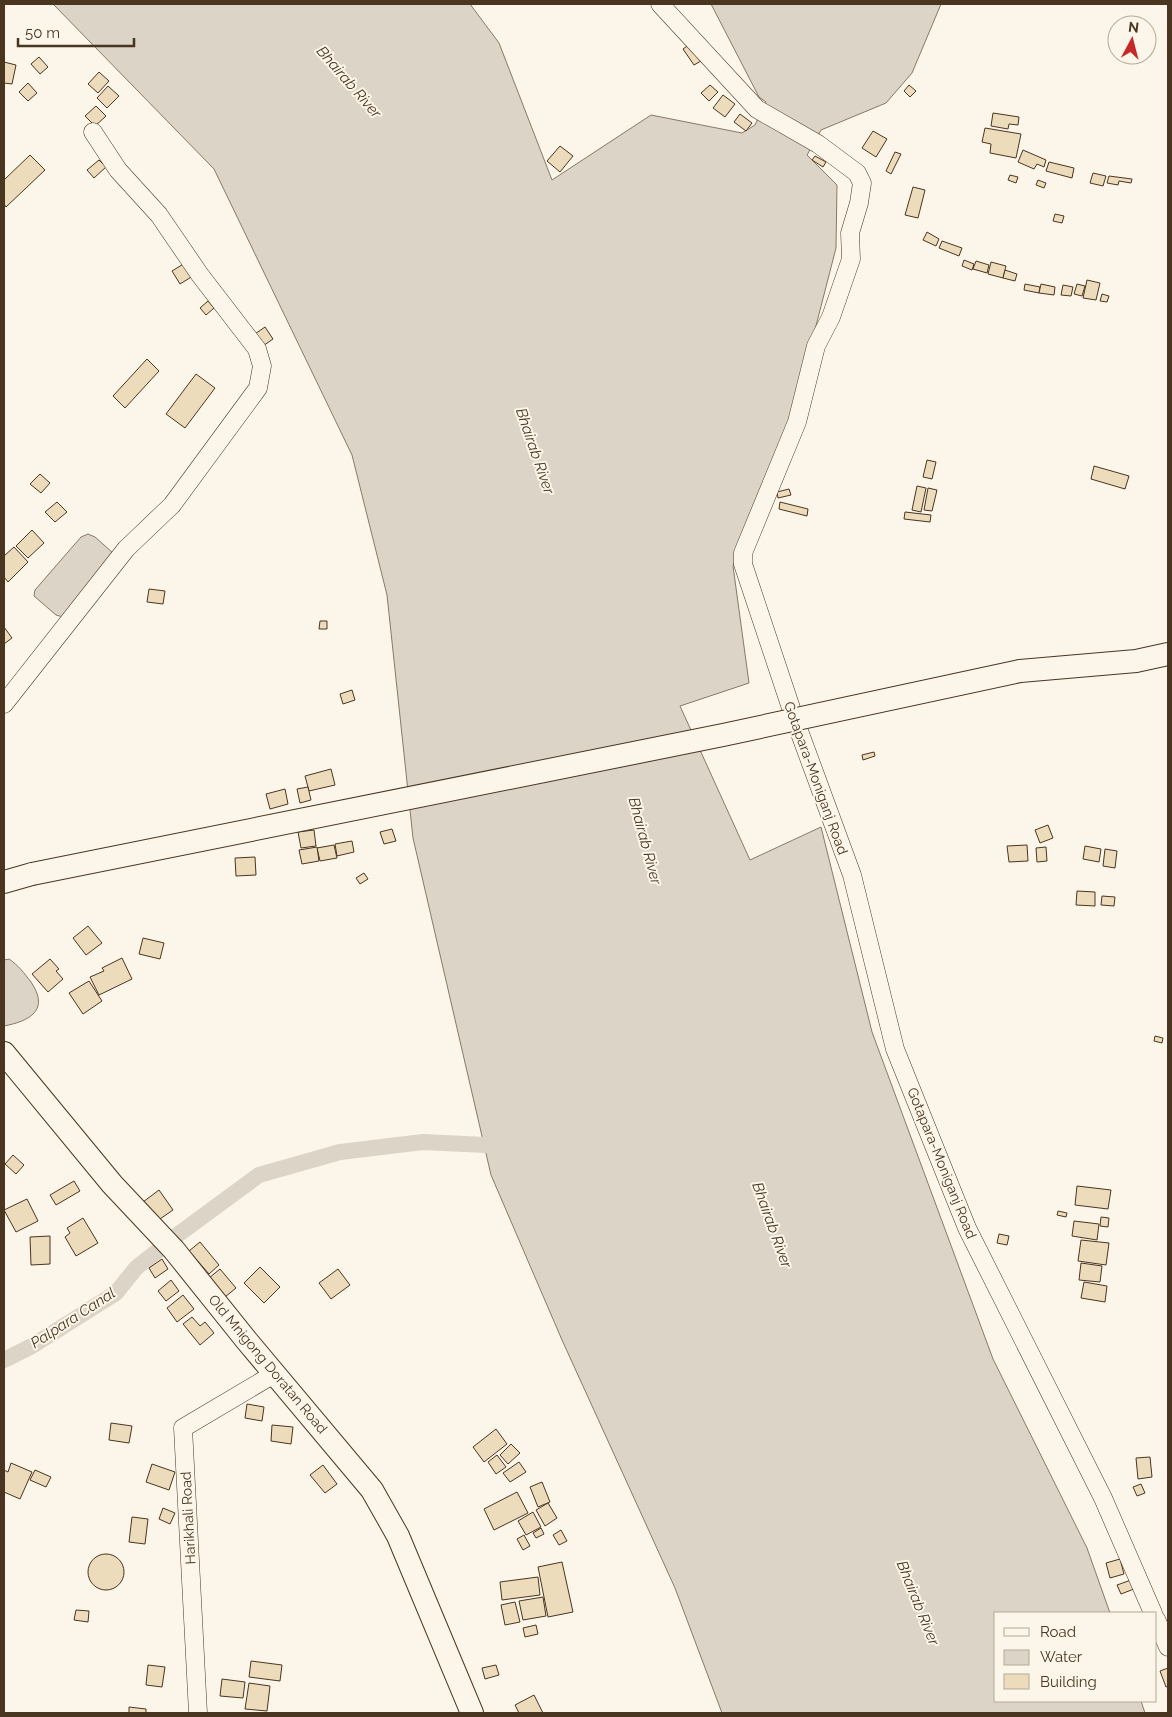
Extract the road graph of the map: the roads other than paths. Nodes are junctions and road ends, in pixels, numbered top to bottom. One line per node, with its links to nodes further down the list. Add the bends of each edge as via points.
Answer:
1 (660, 4): 8 (street, Gotapara-Moniganj Road, via 757,109 818,144 857,172 862,183 850,233 851,259 816,346 797,422 743,553 743,564 852,876 895,1049 967,1228 1103,1498)
2 (93, 132): 4 (street, via 118,170 159,214 200,275 257,349 262,366 258,388 172,505 126,549)
3 (1168, 654): 5 (main road, bridge, via 1136,661 1020,671)
4 (4, 704)
5 (4, 882)
6 (4, 1053): 7 (main road, Old Mnigong Doratan Road, via 112,1184 174,1250)
7 (274, 1374): 11 (street, Harikhali Road, via 183,1428); 12 (main road, Old Mnigong Doratan Road, via 372,1490 398,1536)
8 (1153, 1612)
9 (1157, 1621): 10 (street)
10 (1168, 1647)
11 (198, 1713)
12 (472, 1713)

